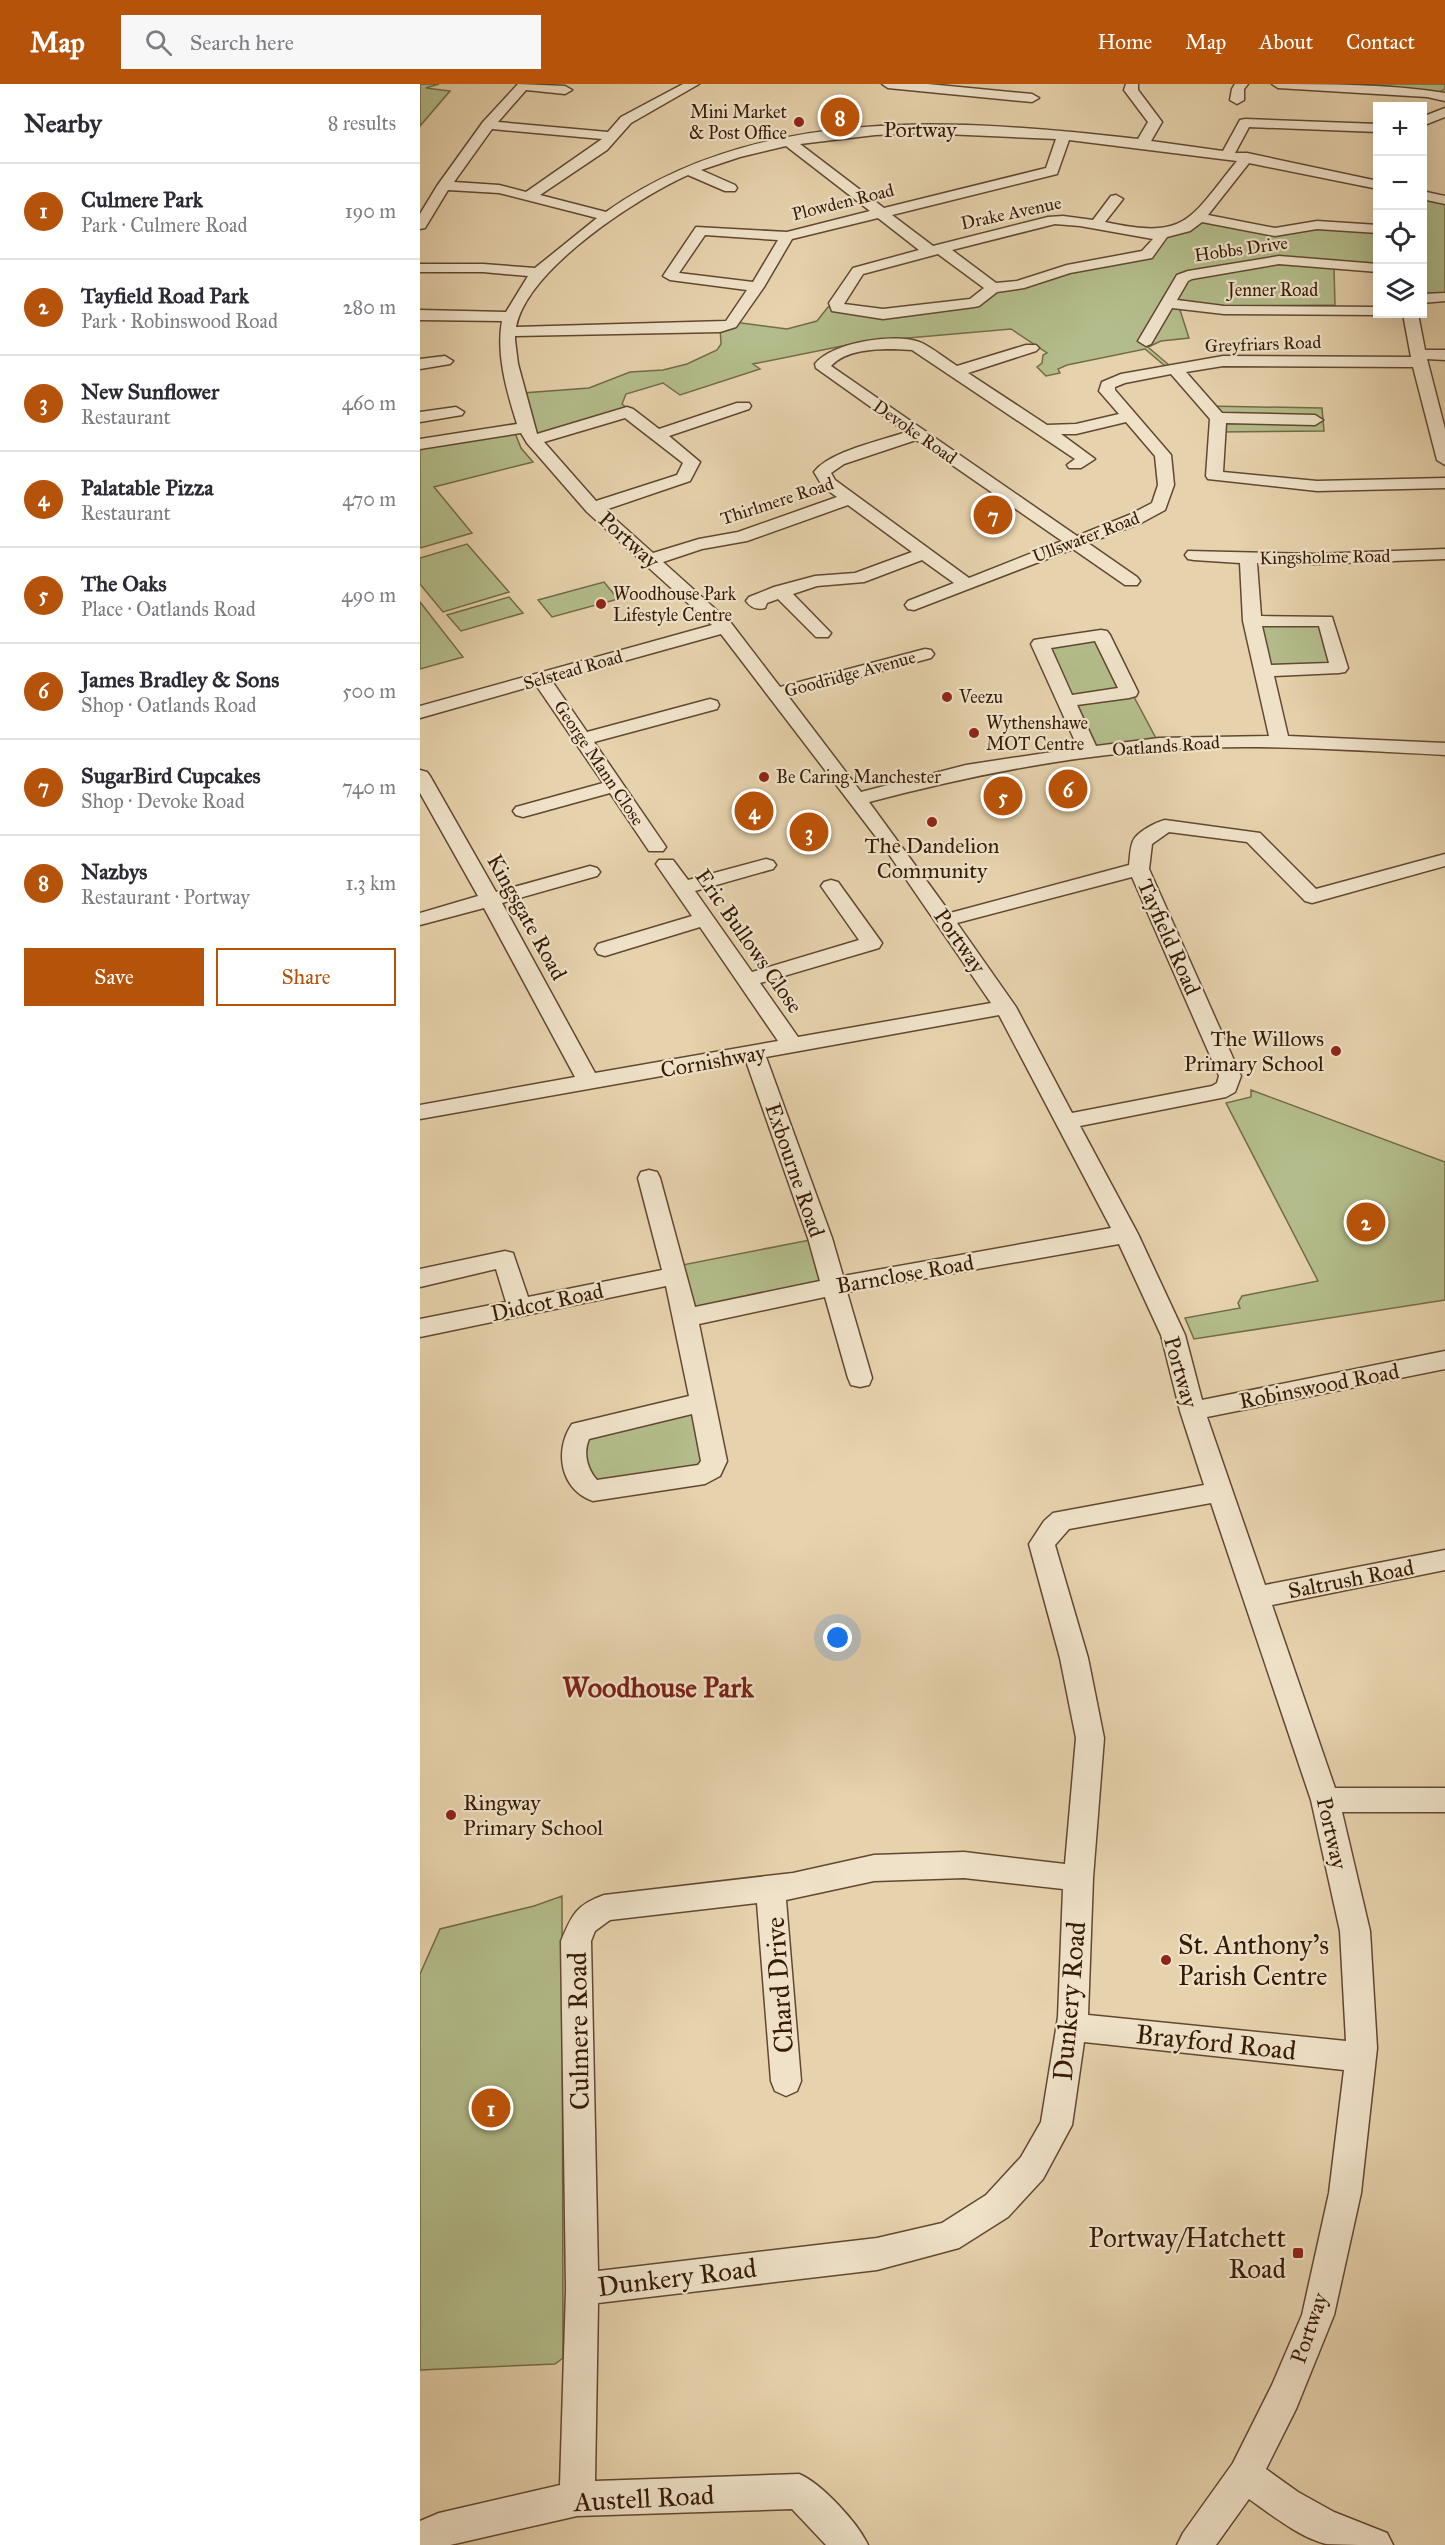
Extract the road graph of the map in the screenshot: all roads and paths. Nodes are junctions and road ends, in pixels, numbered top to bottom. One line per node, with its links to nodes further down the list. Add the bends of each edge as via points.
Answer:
1 (693, 84): 16 (street, via 626,120)
2 (888, 84): 12 (street)
3 (1039, 84): 12 (street)
4 (1132, 84): 19 (street, via 1131,90 1155,122)
5 (1242, 84): 10 (street)
6 (1278, 84): 9 (street)
7 (524, 85): 8 (street); 14 (street)
8 (565, 90)
9 (1445, 97)
10 (1237, 100)
11 (1445, 112): 13 (street)
12 (1027, 116): 17 (street, Portway); 18 (street, Portway, via 846,131)
13 (1427, 120)
14 (488, 125): 16 (street); 24 (street)
15 (1373, 128): 20 (street, via 1242,119)
16 (611, 136): 26 (street, via 602,147)
17 (1064, 136): 19 (street, Portway); 30 (street, Plowden Road, via 1052,171)
18 (787, 140): 22 (street, Portway); 30 (street)
19 (1143, 142): 20 (street, Portway)
20 (1227, 154): 21 (street, Portway)
21 (1247, 157): 23 (street, Portway); 32 (street)
22 (688, 170): 25 (street); 31 (street, Portway, via 636,197)
23 (1373, 184)
24 (444, 186): 26 (street, via 500,189); 34 (street)
25 (730, 188)
26 (529, 196): 31 (street)
27 (1427, 196): 29 (street)
28 (1116, 199): 33 (street)
29 (1445, 200)
30 (880, 212): 37 (street, Plowden Road); 38 (street)
31 (608, 217): 41 (street, Portway)
32 (1200, 217): 35 (street, via 1275,232 1317,225); 36 (street, Drake Avenue, via 1182,230)
33 (1097, 224): 36 (street, Drake Avenue); 38 (street, Drake Avenue, via 1060,219)
34 (420, 225)
35 (1373, 229)
36 (1159, 234): 43 (street, via 1160,239 1147,255 1066,269 1019,285)
37 (787, 236): 42 (street, Plowden Road); 42 (street, via 701,230 670,276)
38 (936, 250): 43 (street); 43 (street, Drake Avenue, via 858,271 836,303 837,308 883,314 951,306 974,303)
39 (420, 268): 41 (street)
40 (1373, 268): 46 (street, Hobbs Drive, via 1279,260 1188,275 1182,278)
41 (538, 273): 49 (street, Portway)
42 (757, 287): 51 (street, Plowden Road, via 734,322 720,327)
43 (993, 288)
44 (1445, 297): 45 (street)
45 (1427, 299)
46 (1168, 303): 47 (street, Jenner Road, via 1224,310); 52 (street, Hobbs Drive)
47 (1373, 311)
48 (420, 315): 49 (street)
49 (511, 316): 51 (street, Portway)
50 (1411, 318): 55 (street)
51 (508, 332): 68 (street, Portway, via 510,368)
52 (1146, 341)
53 (1031, 348): 59 (street)
54 (1445, 355): 55 (street, Greyfriars Road)
55 (1419, 358): 58 (street, Greyfriars Road, via 1223,361); 61 (street)
56 (446, 361): 57 (street)
57 (420, 364)
58 (1175, 369): 64 (street, Ullswater Road, via 1108,385 1107,391); 65 (street, Greyfriars Road)
59 (956, 372): 67 (street, Devoke Road); 69 (street, Devoke Road, via 906,343 841,352 823,364)
60 (743, 406): 70 (street)
61 (1438, 409): 72 (street)
62 (456, 412): 63 (street)
63 (420, 417)
64 (1129, 417): 67 (street, via 1076,429); 77 (street, Ullswater Road, via 1163,455 1166,485 1159,506)
65 (1218, 418): 66 (street); 74 (street, via 1214,476 1317,486)
66 (1315, 420)
67 (1045, 430): 73 (street, Devoke Road, via 1087,459)
68 (529, 434): 70 (street, via 627,412); 71 (street); 76 (street, Portway)
69 (917, 434): 75 (street, Thirlmere Road, via 838,461 822,472); 77 (street, Devoke Road)
70 (657, 435): 76 (street, via 692,462 684,478)
71 (420, 444)
72 (1445, 460)
73 (1075, 465)
74 (1445, 483)
75 (850, 498): 78 (street); 82 (street, Thirlmere Road, via 741,537 699,544)
76 (593, 508): 82 (street, Portway)
77 (1073, 542): 83 (street, Devoke Road); 84 (street, Ullswater Road)
78 (925, 553): 84 (street); 85 (street, via 858,578 815,581)
79 (1445, 554): 81 (street, Kingsholme Road)
80 (1194, 555): 81 (street)
81 (1248, 558): 88 (street, Kingsholme Road)
82 (650, 560): 90 (street, Portway)
83 (1131, 581)
84 (965, 583): 87 (street, Ullswater Road)
85 (780, 591): 86 (street, via 755,601); 89 (street)
86 (759, 604)
87 (914, 605)
88 (1252, 621): 92 (street, Kingsholme Road); 92 (street, via 1326,621 1339,668)
89 (819, 624)
90 (725, 627): 93 (street, Selstead Road); 94 (street, Portway)
91 (925, 654): 94 (street, Goodridge Avenue)
92 (1262, 671): 99 (street, Kingsholme Road)
93 (541, 679): 97 (street, Selstead Road); 98 (street, George Mann Close)
94 (775, 694): 104 (street, Portway)
95 (1066, 701): 95 (street, via 1040,644 1101,635 1130,692); 101 (street)
96 (710, 705): 98 (street)
97 (420, 712)
98 (583, 739): 103 (street, George Mann Close)
99 (1280, 741): 100 (street, Oatlands Road); 101 (street, Oatlands Road, via 1164,744)
100 (1445, 749)
101 (1089, 752): 104 (street, Oatlands Road, via 966,771)
102 (420, 776): 113 (street, Kingsgate Road)
103 (614, 786): 105 (street); 106 (street, George Mann Close)
104 (856, 800): 116 (street, Portway)
105 (523, 811)
106 (661, 855): 112 (street, Eric Bullows Close)
107 (1445, 860): 109 (street, via 1312,897 1253,837 1165,826 1142,842)
108 (766, 865): 112 (street)
109 (1139, 869): 116 (street); 124 (street, Tayfield Road, via 1230,1076 1227,1087 1218,1092)
110 (590, 872): 113 (street)
111 (831, 886): 118 (street, via 872,943)
112 (682, 888): 115 (street, Eric Bullows Close)
113 (490, 899): 114 (street); 122 (street, Kingsgate Road)
114 (420, 919)
115 (705, 919): 117 (street); 118 (street, Eric Bullows Close)
116 (946, 920): 119 (street, Portway)
117 (616, 950)
118 (747, 980): 120 (street, Eric Bullows Close)
119 (1005, 1007): 120 (street, Cornishway); 124 (street, Portway)
120 (793, 1046): 121 (street, Cornishway)
121 (754, 1053): 122 (street, Cornishway); 129 (street, Exbourne Road)
122 (589, 1083): 123 (street, Cornishway)
123 (420, 1112)
124 (1068, 1121): 126 (street, Portway)
125 (649, 1178): 127 (street)
126 (1126, 1234): 129 (street, Barnclose Road); 136 (street, Portway, via 1173,1335)
127 (675, 1276): 130 (street, Didcot Road); 131 (street)
128 (420, 1278): 130 (street, via 505,1259)
129 (835, 1286): 131 (street, Barnclose Road); 134 (street, Exbourne Road)
130 (519, 1307): 132 (street, Didcot Road)
131 (686, 1318): 135 (street)
132 (420, 1328)
133 (1445, 1360): 136 (street, Robinswood Road)
134 (860, 1378)
135 (703, 1402): 135 (street, via 714,1461 705,1474 593,1491 580,1479 572,1446 581,1431)
136 (1192, 1411): 137 (street, Portway)
137 (1219, 1492): 139 (street, Portway); 142 (street, Dunkery Road, via 1062,1520 1042,1544 1074,1658 1090,1737)
138 (1445, 1560): 139 (street, Saltrush Road)
139 (1257, 1597): 140 (street, Portway)
140 (1325, 1800): 141 (street); 145 (street, Portway, via 1355,1931)
141 (1445, 1800)
142 (1078, 1878): 143 (street, Culmere Road, via 964,1865 903,1866 874,1868); 144 (street, Dunkery Road)
143 (771, 1889): 146 (street, Chard Drive); 147 (street, Culmere Road, via 604,1908 584,1922 576,1941)
144 (1071, 2027): 145 (street, Brayford Road); 147 (street, Dunkery Road, via 1056,2125 1032,2168 997,2205 948,2237 877,2254)
145 (1361, 2057): 148 (street, Portway, via 1345,2193 1318,2315 1284,2397)
146 (786, 2081)
147 (582, 2289): 149 (street, Culmere Road)
148 (1245, 2475): 152 (street, Portway); 153 (street, via 1324,2526)
149 (577, 2499): 150 (street, Austell Road, via 439,2530); 151 (street, Austell Road, via 799,2491)
150 (420, 2539)
151 (850, 2545)
152 (1196, 2545)
153 (1375, 2545)

